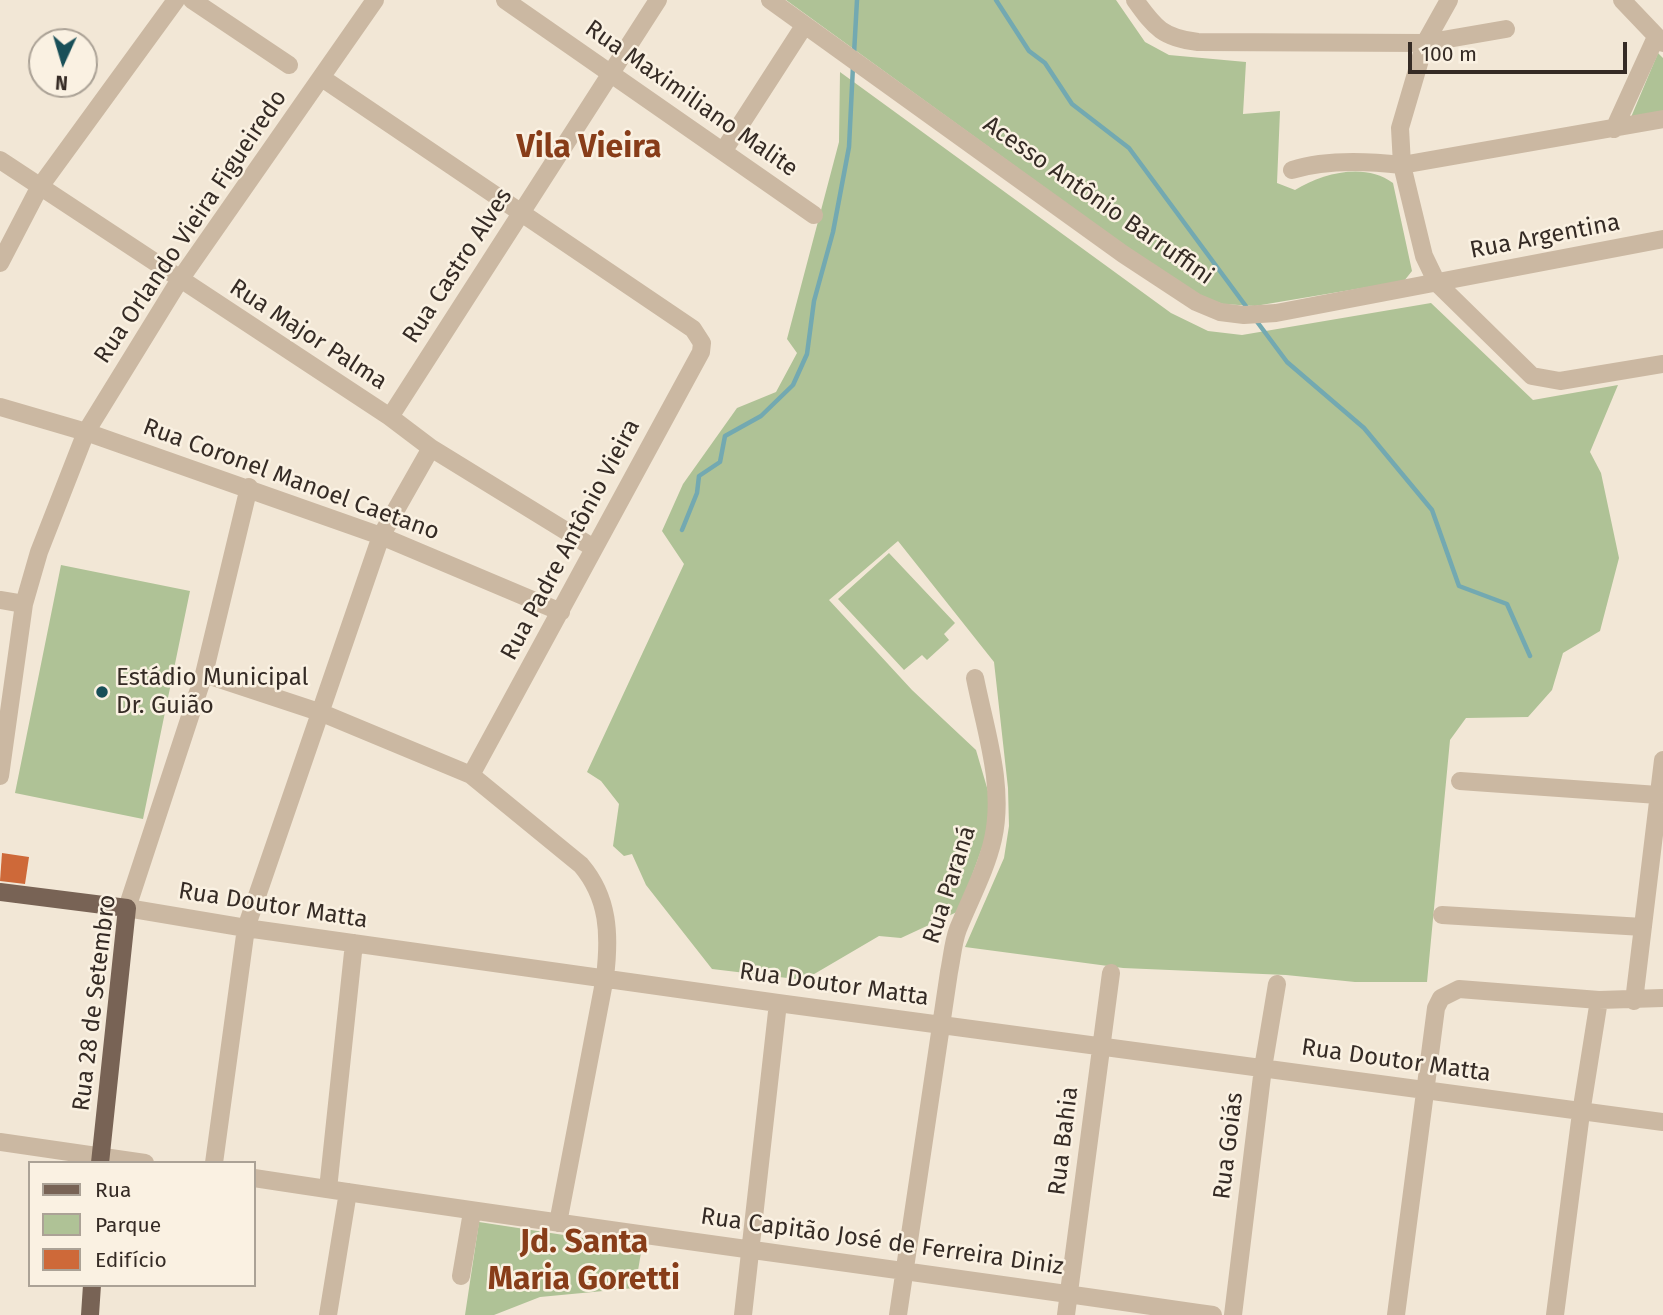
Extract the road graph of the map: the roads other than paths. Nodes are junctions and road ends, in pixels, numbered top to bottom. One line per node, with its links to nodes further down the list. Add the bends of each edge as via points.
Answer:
1 (176, 0): 23 (street)
2 (192, 0): 14 (street)
3 (375, 0): 16 (street, Rua Orlando Vieira Figueiredo)
4 (505, 0): 15 (street, Rua Maximiliano Malite)
5 (658, 0): 15 (street, Rua Castro Alves)
6 (770, 0): 10 (street, Acesso Antônio Barruffini)
7 (1135, 0): 13 (street, via 1154,26 1174,39)
8 (1449, 0): 13 (street)
9 (1622, 0): 12 (street)
10 (804, 26): 19 (street); 29 (street, Acesso Antônio Barruffini, via 1123,254 1196,302 1220,312 1276,313)
11 (1506, 29): 13 (street)
12 (1659, 40): 18 (street)
13 (1425, 43): 21 (street, via 1400,128)
14 (289, 65)
15 (611, 72): 19 (street, Rua Maximiliano Malite); 24 (street, Rua Castro Alves)
16 (322, 78): 24 (street); 28 (street, Rua Orlando Vieira Figueiredo)
17 (1663, 119): 18 (street)
18 (1614, 129): 21 (street)
19 (724, 150): 25 (street, Rua Maximiliano Malite)
20 (0, 160): 23 (street, Rua Major Palma)
21 (1402, 165): 22 (street, via 1321,164); 29 (street, via 1424,256)
22 (1292, 170)
23 (39, 188): 27 (street); 28 (street, Rua Major Palma)
24 (523, 211): 32 (street, Rua Castro Alves); 37 (street, Rua Padre Antônio Vieira, via 693,329 702,343)
25 (814, 215)
26 (1663, 239): 29 (street, Rua Argentina)
27 (0, 263)
28 (179, 281): 32 (street, Rua Major Palma); 33 (street, Rua Orlando Vieira Figueiredo)
29 (1437, 283): 30 (street, via 1532,376 1560,381)
30 (1663, 364)
31 (0, 407): 33 (street, Rua Coronel Manoel Caetano)
32 (390, 417): 34 (street, Rua Major Palma)
33 (86, 432): 35 (street, Rua Coronel Manoel Caetano); 39 (street, Rua Orlando Vieira Figueiredo, via 39,552)
34 (431, 448): 36 (street); 37 (street, Rua Major Palma)
35 (249, 488): 36 (street, Rua Coronel Manoel Caetano); 41 (street, Rua 28 de Setembro)
36 (381, 536): 40 (street, Rua Coronel Manoel Caetano); 43 (street)
37 (592, 547): 40 (street, Rua Padre Antônio Vieira)
38 (0, 600): 39 (street)
39 (24, 604): 46 (street, Rua Orlando Vieira Figueiredo)
40 (561, 612): 45 (street, Rua Padre Antônio Vieira)
41 (204, 674): 43 (street); 50 (street, Rua 28 de Setembro)
42 (975, 678): 62 (street, Rua Paraná, via 997,801 993,838 957,932)
43 (322, 713): 45 (street); 53 (street)
44 (1663, 760): 48 (street)
45 (471, 775): 56 (street, via 596,882 603,899)
46 (0, 776)
47 (1460, 781): 48 (street)
48 (1658, 795): 52 (street)
49 (0, 892): 50 (main road, Rua Doutor Matta)
50 (127, 908): 53 (street, Rua Doutor Matta); 69 (main road, Rua 28 de Setembro)
51 (1442, 915): 52 (street)
52 (1643, 927): 60 (street)
53 (246, 928): 54 (street, Rua Doutor Matta); 70 (street)
54 (354, 943): 56 (street, Rua Doutor Matta); 72 (street)
55 (1111, 973): 63 (street, Rua Bahia)
56 (606, 977): 61 (street, Rua Doutor Matta); 75 (street)
57 (1277, 984): 64 (street, Rua Goiás)
58 (1663, 998): 60 (street)
59 (1600, 1000): 60 (street); 65 (street, via 1459,989 1448,992 1436,1008); 66 (street)
60 (1634, 1001)
61 (778, 1003): 62 (street, Rua Doutor Matta); 76 (street)
62 (940, 1024): 63 (street, Rua Doutor Matta); 77 (street, Rua Paraná)
63 (1101, 1046): 64 (street, Rua Doutor Matta); 80 (street, Rua Bahia)
64 (1263, 1068): 65 (street, Rua Doutor Matta); 87 (street, Rua Goiás)
65 (1425, 1089): 66 (street, Rua Doutor Matta); 88 (street)
66 (1581, 1113): 67 (street, Rua Doutor Matta); 89 (street)
67 (1663, 1122)
68 (0, 1142): 69 (street)
69 (100, 1160)
70 (214, 1161)
71 (256, 1178): 72 (street, Rua Capitão José de Ferreira Diniz)
72 (328, 1189): 73 (street, Rua Capitão José de Ferreira Diniz)
73 (348, 1192): 74 (street, Rua Capitão José de Ferreira Diniz); 82 (street)
74 (472, 1212): 75 (street, Rua Capitão José de Ferreira Diniz); 78 (street)
75 (558, 1223): 76 (street, Rua Capitão José de Ferreira Diniz)
76 (750, 1247): 77 (street, Rua Capitão José de Ferreira Diniz); 83 (street)
77 (904, 1271): 80 (street, Rua Capitão José de Ferreira Diniz); 84 (street, Rua Paraná)
78 (461, 1276)
79 (92, 1287): 81 (main road)
80 (1069, 1294): 85 (street, Rua Bahia); 86 (street, Rua Capitão José de Ferreira Diniz)
81 (90, 1315)
82 (328, 1315)
83 (743, 1315)
84 (898, 1315)
85 (1066, 1315)
86 (1213, 1315)
87 (1233, 1315)
88 (1396, 1315)
89 (1555, 1315)

